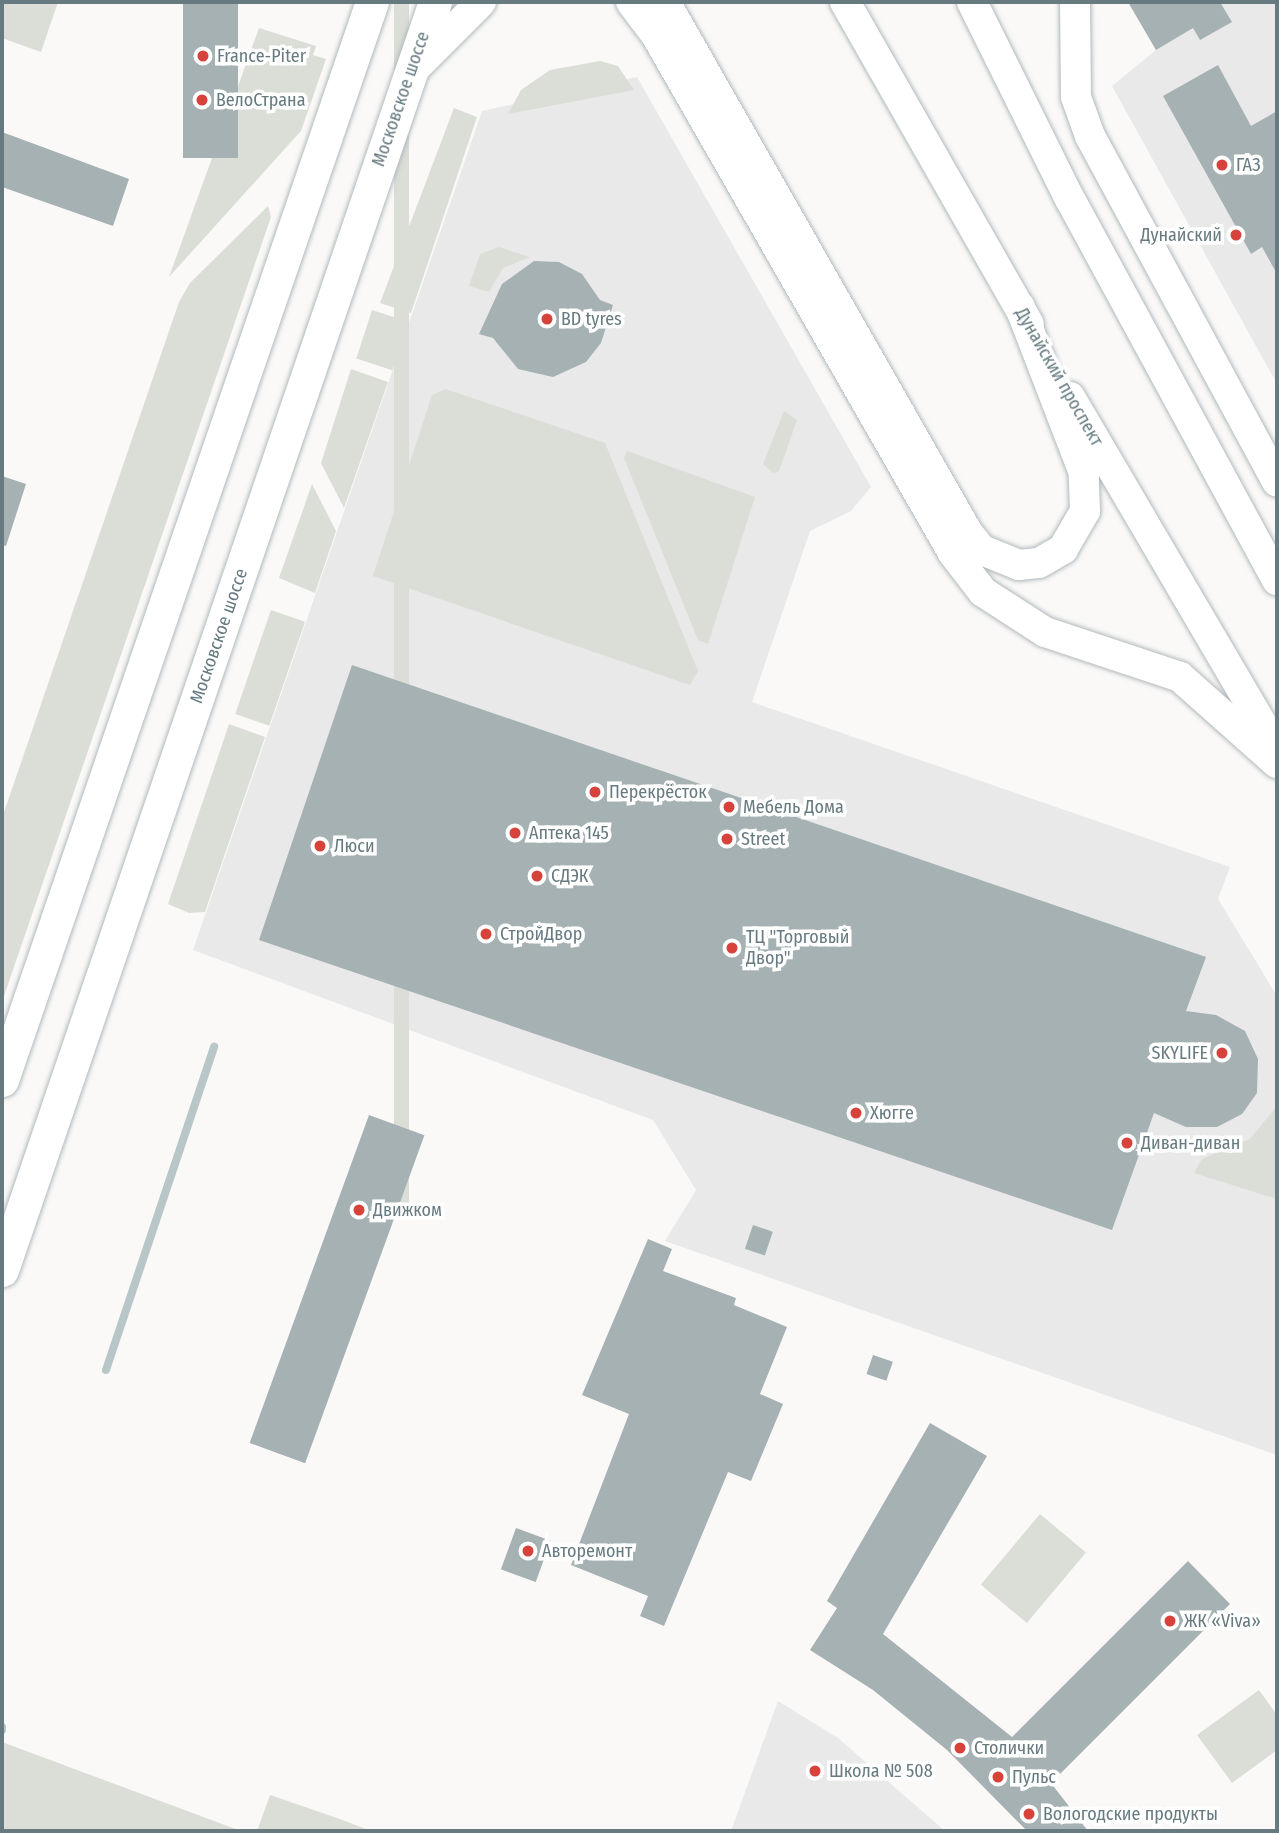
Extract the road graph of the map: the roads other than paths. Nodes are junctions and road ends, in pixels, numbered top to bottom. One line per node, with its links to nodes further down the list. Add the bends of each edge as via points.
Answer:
1 (372, 2): 15 (main road)
2 (435, 2): 9 (main road, Московское шоссе)
3 (481, 2): 9 (main road)
4 (631, 2): 14 (main road, via 656,35 953,553 983,592 1045,632 1180,677)
5 (665, 2): 10 (main road, via 968,533 982,550 1019,565 1039,563 1063,549 1085,510 1084,473)
6 (845, 2): 10 (main road, Дунайский проспект)
7 (972, 2): 12 (main road, via 1070,199)
8 (1075, 2): 11 (main road, via 1076,97 1090,136)
9 (411, 72): 16 (main road, Московское шоссе)
10 (1020, 307): 13 (main road, Дунайский проспект)
11 (1277, 482)
12 (1277, 581)
13 (1277, 750)
14 (1277, 763)
15 (2, 1080)
16 (2, 1270)

